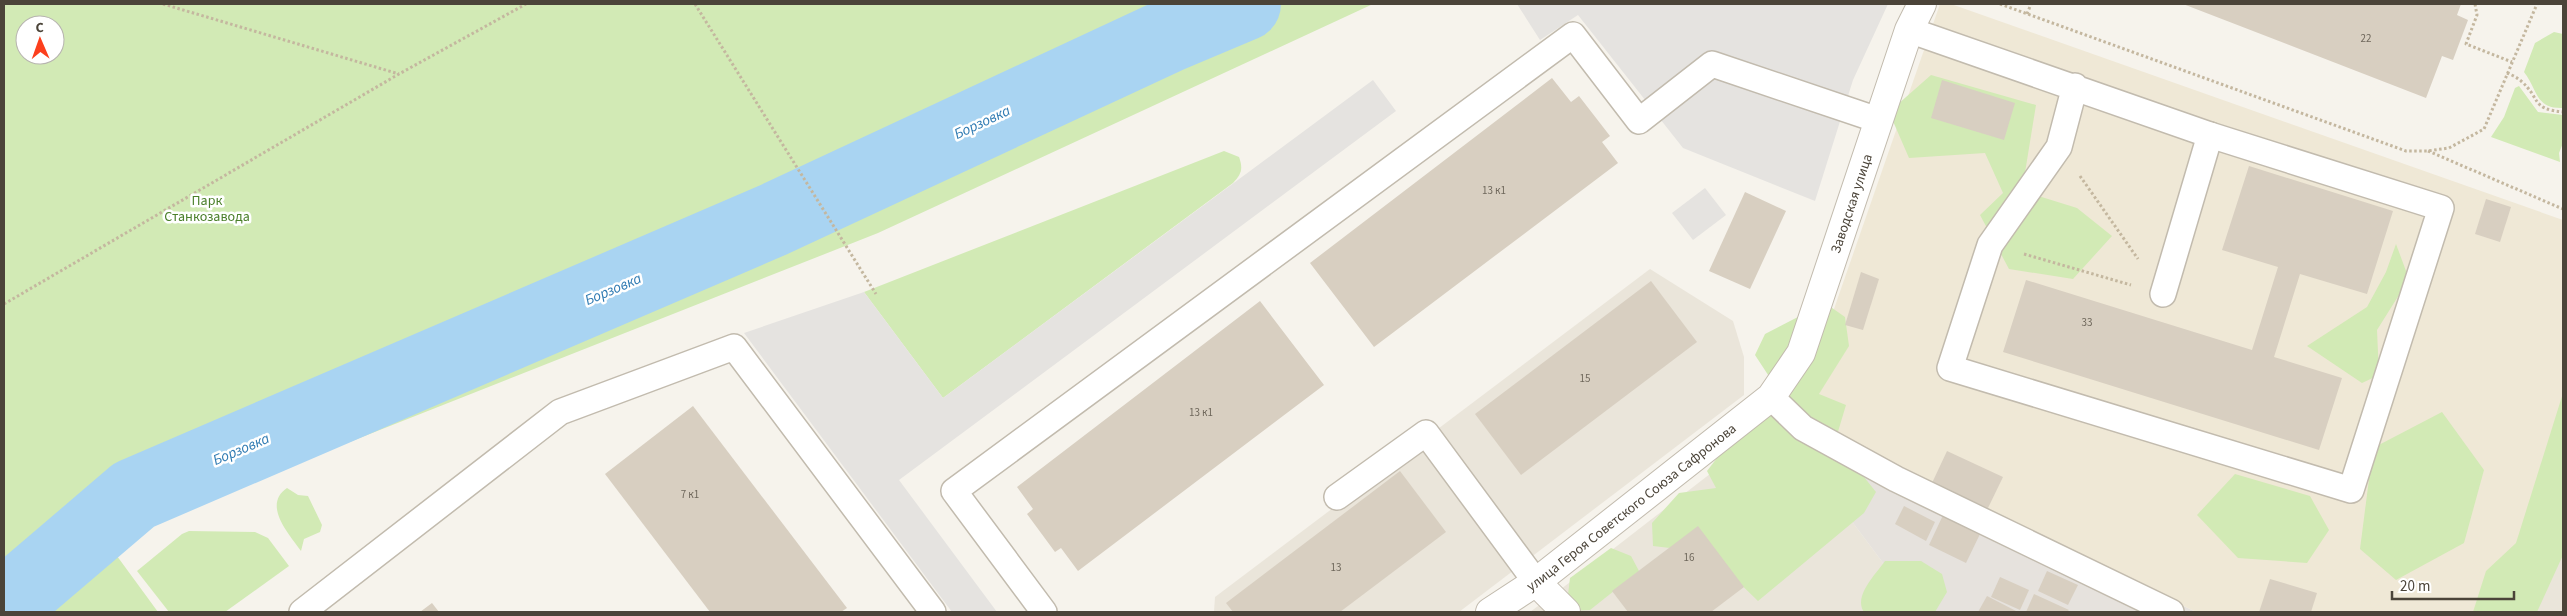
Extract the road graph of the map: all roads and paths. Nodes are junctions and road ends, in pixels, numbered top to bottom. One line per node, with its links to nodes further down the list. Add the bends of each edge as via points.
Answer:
1 (163, 4): 13 (path)
2 (526, 4): 13 (path)
3 (695, 4): 22 (path)
4 (1922, 4): 10 (street, Заводская улица)
5 (2000, 4): 9 (path)
6 (2031, 4): 9 (path)
7 (2475, 4): 11 (path, via 2477,14 2466,44)
8 (2537, 4): 11 (path)
9 (2027, 14): 19 (path, via 2406,151)
10 (1908, 30): 14 (lane); 16 (street, Заводская улица)
11 (2512, 62): 12 (path)
12 (2508, 73): 15 (path, via 2521,81 2540,106); 19 (path, via 2484,129 2449,148)
13 (399, 74): 24 (path)
14 (2075, 86): 17 (lane); 18 (lane)
15 (2563, 112)
16 (1878, 120): 25 (street, Заводская улица, via 1801,353); 30 (lane, via 1712,64 1639,120 1573,35 954,491)
17 (2210, 135): 21 (lane, via 2440,208 2351,490 1950,368); 23 (lane)
18 (2059, 147): 21 (lane); 23 (path)
19 (2428, 151): 20 (path)
20 (2563, 209)
21 (1990, 244): 23 (path)
22 (876, 294)
23 (2163, 294)
24 (4, 304)
25 (1771, 397): 27 (street, улица Героя Советского Союза Сафронова); 33 (lane, via 1803,428 1896,479)
26 (1337, 497): 27 (lane, via 1426,433)
27 (1536, 582): 31 (street, улица Героя Советского Союза Сафронова); 32 (street)
28 (302, 612): 29 (lane, via 560,412 734,347)
29 (933, 612)
30 (1044, 612)
31 (1490, 612)
32 (1566, 612)
33 (2171, 612)

